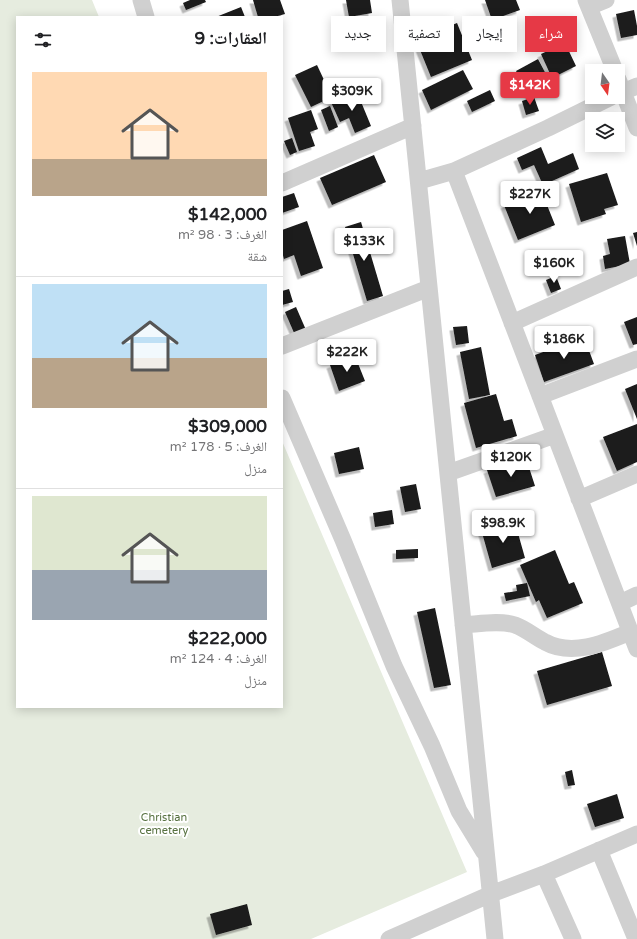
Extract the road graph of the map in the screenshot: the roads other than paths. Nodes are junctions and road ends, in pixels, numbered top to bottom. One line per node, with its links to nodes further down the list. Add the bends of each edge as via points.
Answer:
1 (141, 0): 5 (street)
2 (400, 0): 9 (street)
3 (606, 0): 4 (street)
4 (588, 3): 6 (street)
5 (146, 16)
6 (612, 64)
7 (625, 99): 10 (street)
8 (593, 104): 11 (street, via 548,128)
9 (413, 126): 12 (street); 13 (street)
10 (637, 128)
11 (454, 170): 12 (street); 16 (street)
12 (418, 182): 15 (street)
13 (283, 183)
14 (637, 267): 16 (street)
15 (429, 288): 17 (street); 22 (street)
16 (512, 323): 19 (street)
17 (283, 346)
18 (637, 359): 19 (street)
19 (540, 396): 21 (street)
20 (283, 400): 32 (street, via 394,666 459,811)
21 (555, 435): 22 (street); 24 (street)
22 (448, 473): 27 (street)
23 (637, 474): 24 (street)
24 (579, 498): 26 (street)
25 (637, 595): 26 (street)
26 (620, 603): 28 (street)
27 (463, 625): 28 (street, via 515,625 557,647 574,648 604,643); 32 (street)
28 (630, 632): 29 (street)
29 (637, 649)
30 (637, 834): 31 (street)
31 (599, 850): 33 (street); 35 (street)
32 (487, 857): 34 (street)
33 (544, 874): 34 (street); 38 (street)
34 (491, 894): 36 (street); 37 (street)
35 (636, 936)
36 (389, 939)
37 (495, 939)
38 (573, 939)

